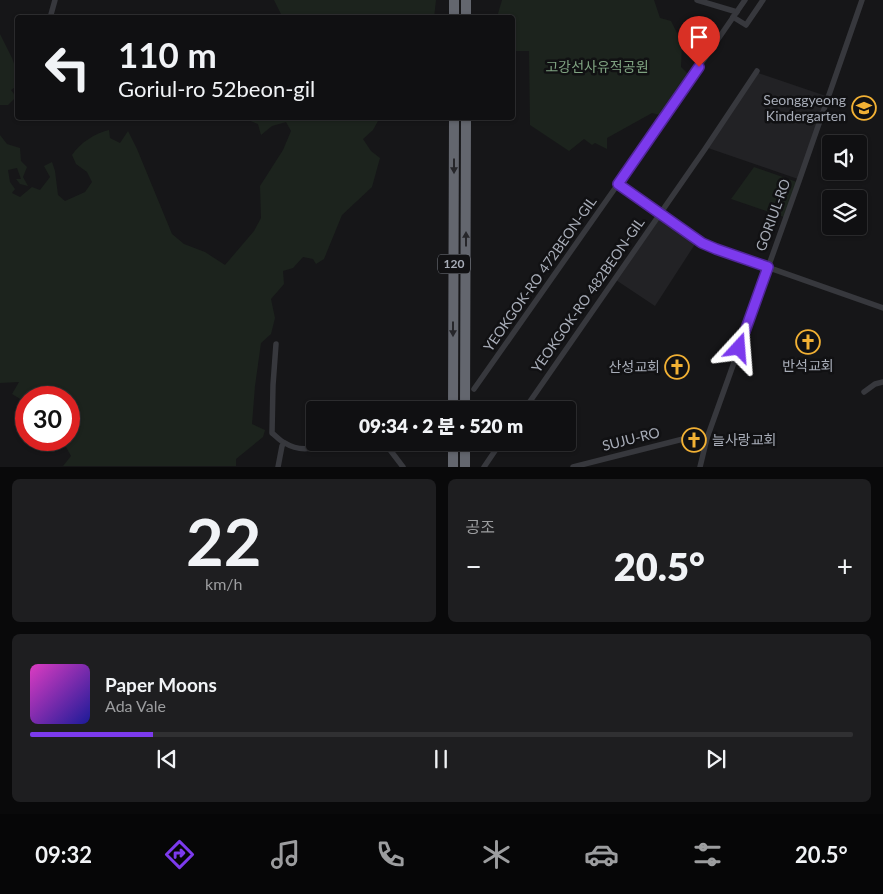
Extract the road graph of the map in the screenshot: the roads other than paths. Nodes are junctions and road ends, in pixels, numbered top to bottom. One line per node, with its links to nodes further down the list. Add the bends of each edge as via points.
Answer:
1 (55, 0): 9 (street)
2 (454, 0): 10 (highway)
3 (466, 0): 11 (highway)
4 (698, 0): 8 (street)
5 (745, 0): 8 (street, YEOKGOK-RO 472BEON-GIL)
6 (763, 0): 8 (street, via 746,25)
7 (862, 0): 17 (street, GORIUL-RO)
8 (735, 14): 15 (street, YEOKGOK-RO 472BEON-GIL)
9 (51, 15)
10 (454, 15)
11 (466, 15)
12 (757, 71): 16 (street, YEOKGOK-RO 482BEON-GIL)
13 (454, 120): 23 (highway, 120, one-way to 23)
14 (466, 120): 24 (highway, 120, one-way to 14)
15 (618, 184): 16 (street); 21 (street, YEOKGOK-RO 472BEON-GIL)
16 (660, 213): 17 (street, via 702,243); 25 (street, YEOKGOK-RO 482BEON-GIL)
17 (768, 267): 18 (street); 26 (street, GORIUL-RO)
18 (883, 308)
19 (276, 344): 27 (street, via 272,433)
20 (883, 382): 22 (street)
21 (474, 389)
22 (864, 392)
23 (453, 401)
24 (465, 401)
25 (530, 401)
26 (707, 438): 33 (street, SUJU-RO, via 695,436); 40 (street, GORIUL-RO)
27 (284, 443): 28 (street); 34 (street)
28 (306, 449)
29 (392, 451): 35 (street)
30 (453, 451): 36 (highway)
31 (465, 451): 37 (highway)
32 (495, 451): 38 (street)
33 (591, 464): 39 (street, SUJU-RO)
34 (278, 466)
35 (402, 466)
36 (453, 466)
37 (465, 466)
38 (484, 466)
39 (573, 466)
40 (700, 466)

